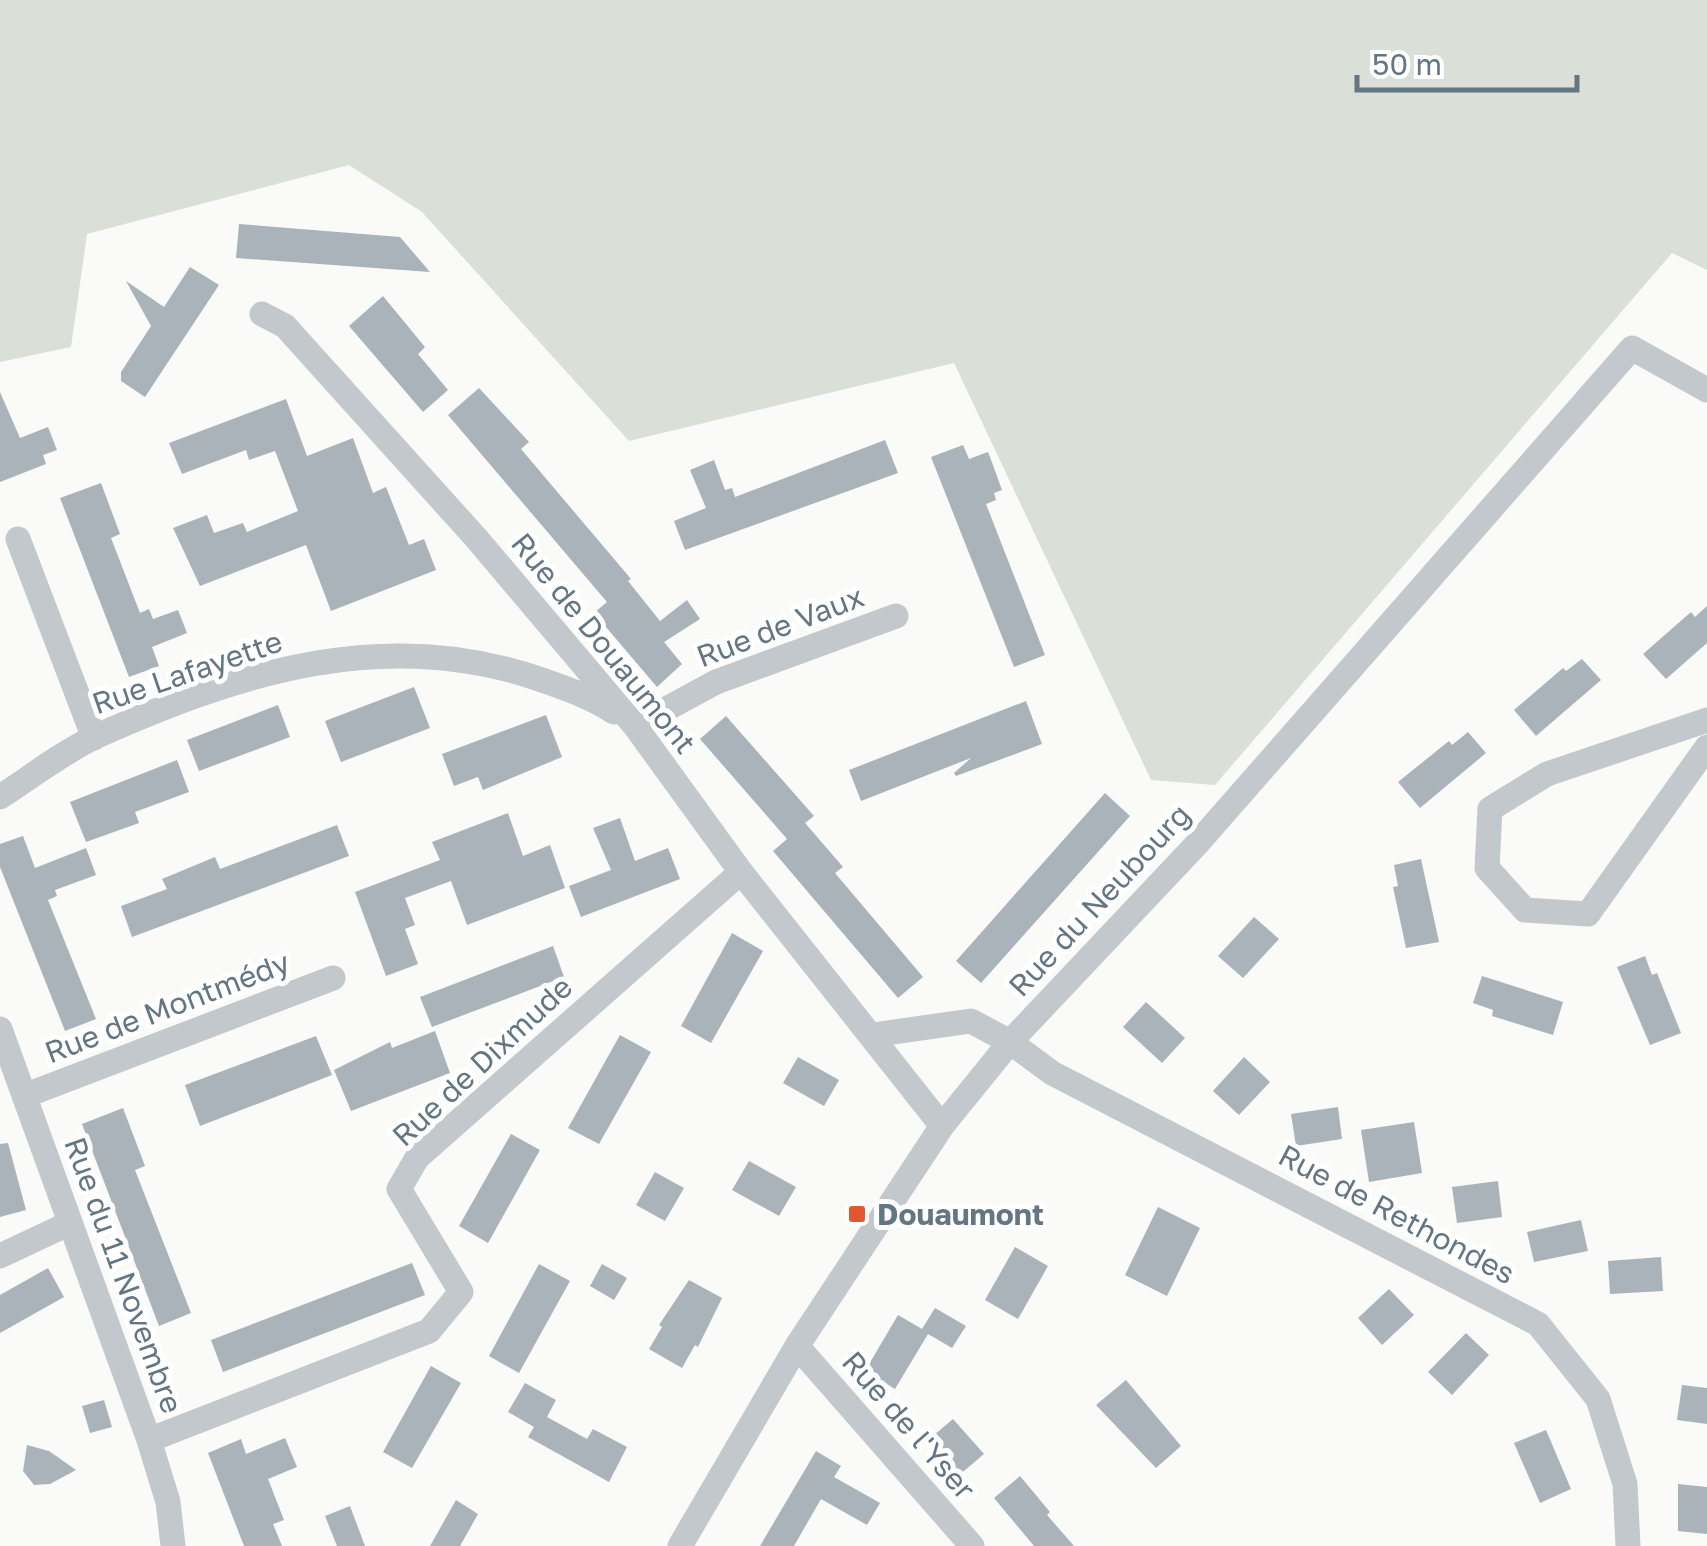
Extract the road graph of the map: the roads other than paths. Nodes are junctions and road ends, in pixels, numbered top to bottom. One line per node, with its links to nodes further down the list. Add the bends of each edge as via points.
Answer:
1 (262, 314): 6 (street, Rue de Douaumont, via 285,326)
2 (1707, 390): 14 (street, Rue du Neubourg, via 1632,348 1209,831)
3 (18, 540): 7 (street)
4 (896, 616): 6 (street, Rue de Vaux, via 716,682)
5 (1707, 720): 8 (street, via 1547,774 1490,809 1487,868 1525,910 1588,914)
6 (635, 726): 7 (street, Rue Lafayette, via 595,699 496,664 406,654 338,656 251,677); 10 (street, Rue de Douaumont)
7 (94, 738): 9 (street, Rue Lafayette)
8 (1707, 746)
9 (0, 797)
10 (742, 872): 13 (street, Rue de Douaumont); 20 (street, Rue de Dixmude, via 417,1158 399,1189 460,1292 429,1331)
11 (333, 978): 15 (street, Rue de Montmédy)
12 (0, 1029): 15 (street, Rue du 11 Novembre)
13 (873, 1035): 14 (street, via 971,1021); 16 (street, Rue de Douaumont)
14 (1010, 1042): 16 (street, Rue du Neubourg); 24 (street, Rue de Rethondes, via 1052,1073 1538,1324 1598,1399 1624,1484)
15 (24, 1096): 17 (street, Rue du 11 Novembre)
16 (942, 1126): 19 (street, Rue du Neubourg)
17 (70, 1223): 18 (street); 20 (street, Rue du 11 Novembre)
18 (0, 1256)
19 (797, 1346): 22 (street, Rue du Neubourg); 23 (street, Rue de l'Yser)
20 (149, 1440): 21 (street, Rue du 11 Novembre)
21 (173, 1546)
22 (680, 1546)
23 (972, 1546)
24 (1628, 1546)

